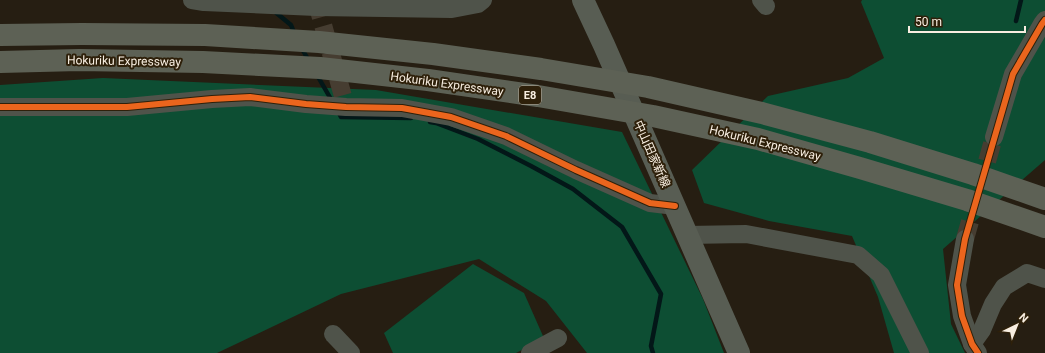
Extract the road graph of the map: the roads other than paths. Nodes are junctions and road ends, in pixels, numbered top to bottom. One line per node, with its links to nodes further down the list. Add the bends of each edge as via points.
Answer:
1 (192, 0): 4 (street)
2 (483, 0): 4 (street, via 478,4 452,9 316,7)
3 (583, 0): 11 (main road, 中山田家新線)
4 (220, 1)
5 (1045, 20): 9 (street, via 1013,74)
6 (0, 36): 10 (highway, E8, via 205,35 433,54 541,69 648,88 762,113 870,142)
7 (0, 62): 12 (highway, Hokuriku Expressway / E8, via 196,62 320,68 538,96 652,116 758,139 967,200)
8 (0, 107): 11 (street, via 127,107 250,97 340,107 402,108 451,117 506,136 650,203)
9 (994, 137)
10 (1045, 199)
11 (675, 206): 13 (main road, 中山田家新線)
12 (1045, 227)
13 (687, 235): 21 (main road, 中山田家新線); 22 (street, via 746,234 858,255 881,275)
14 (965, 239): 18 (street, via 957,285 962,316)
15 (1045, 279): 18 (street, via 1028,273 1004,287 993,304)
16 (333, 334): 19 (street)
17 (558, 338): 20 (street)
18 (975, 348)
19 (351, 353)
20 (530, 353)
21 (739, 353)
22 (920, 353)

